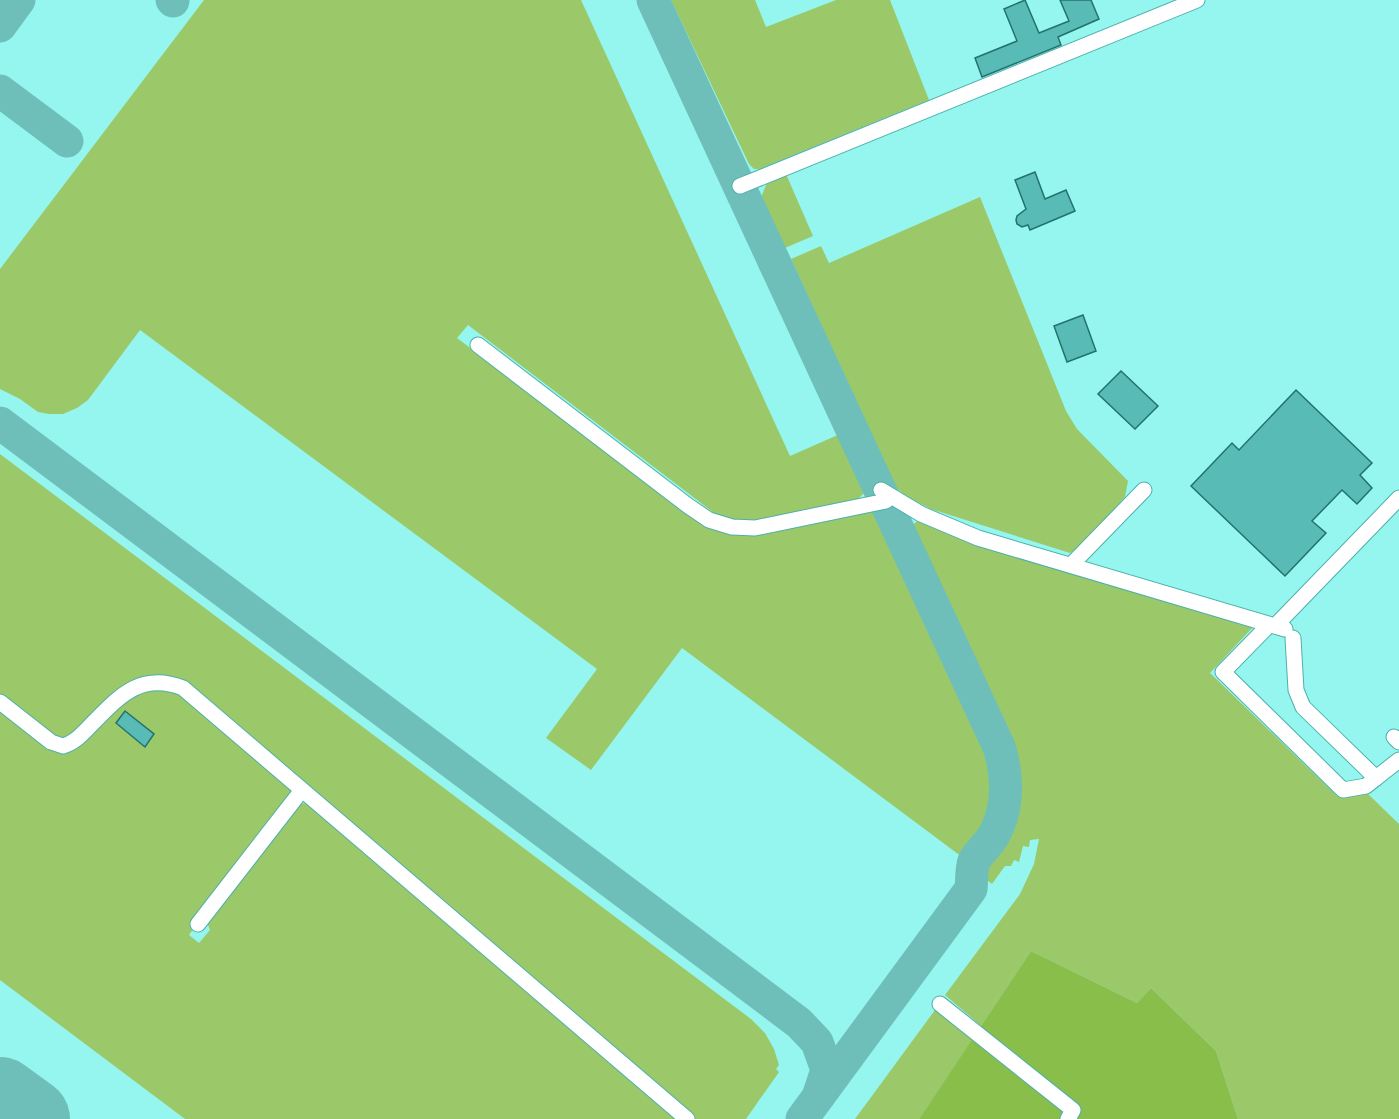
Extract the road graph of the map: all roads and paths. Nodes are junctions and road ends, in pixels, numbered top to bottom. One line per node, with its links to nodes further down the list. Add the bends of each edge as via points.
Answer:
1 (1197, 0): 2 (lane)
2 (740, 186)
3 (478, 345): 6 (lane, via 709,520 755,528 883,495 978,538)
4 (1144, 490): 6 (lane)
5 (1399, 498): 7 (lane)
6 (1072, 564): 7 (lane)
7 (1281, 629): 10 (lane, via 1303,707); 10 (lane, via 1223,672 1343,790 1366,786)
8 (0, 702): 11 (lane, via 51,742 63,746 75,740 131,689 148,683 175,685)
9 (1399, 760): 10 (lane)
10 (1376, 778)
11 (302, 790): 12 (lane); 14 (lane)
12 (198, 924)
13 (940, 1004): 15 (lane, via 1073,1110)
14 (687, 1119)
15 (1068, 1119)

